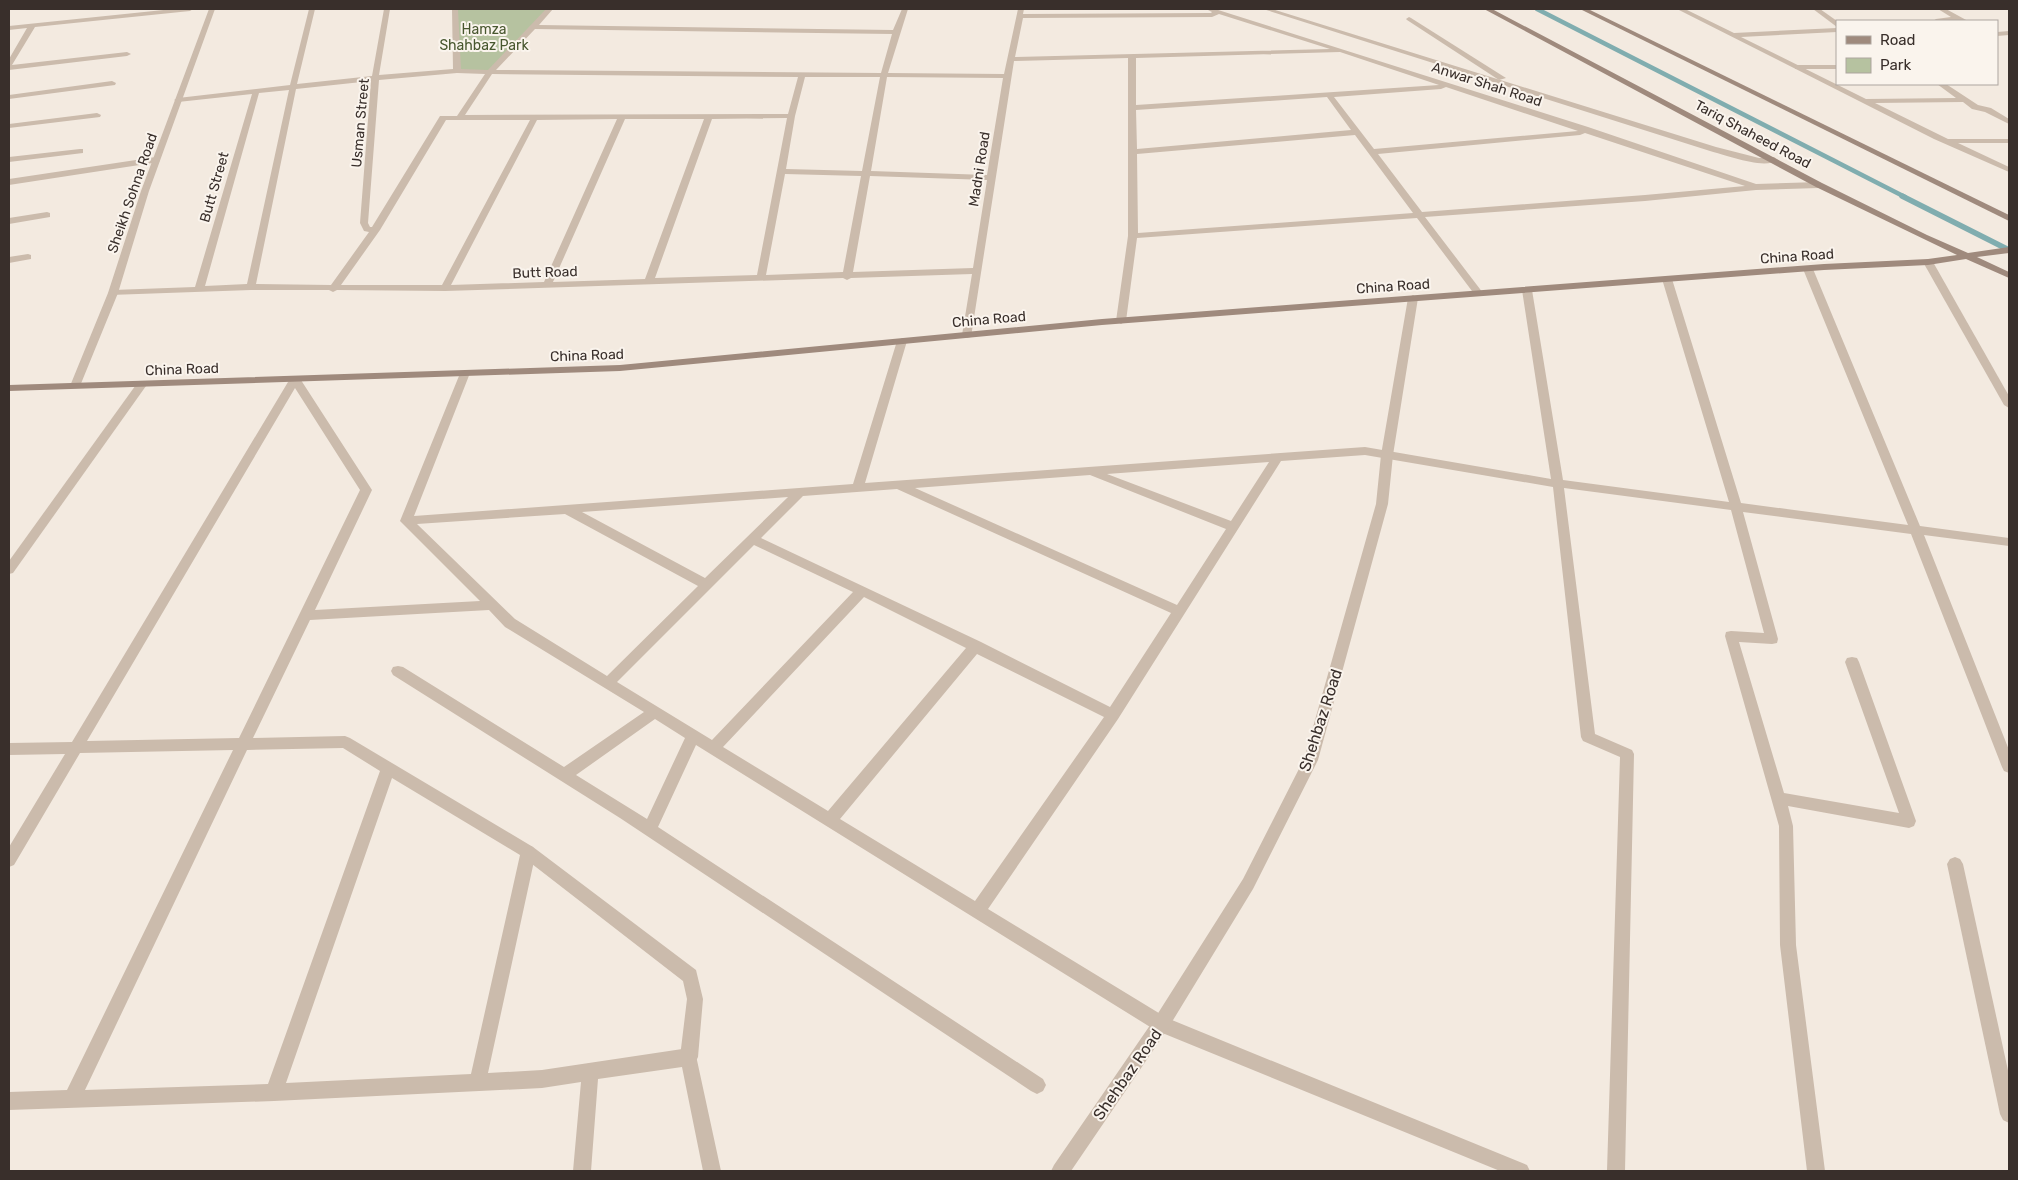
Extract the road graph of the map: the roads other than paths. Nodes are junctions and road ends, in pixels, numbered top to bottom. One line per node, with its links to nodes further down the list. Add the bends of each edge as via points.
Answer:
1 (190, 9): 21 (street)
2 (212, 9): 48 (street, Sheikh Sohna Road)
3 (312, 9): 44 (street)
4 (386, 9): 39 (street, Usman Street)
5 (455, 9): 34 (street)
6 (550, 9): 22 (street)
7 (905, 9): 25 (street)
8 (1209, 9): 17 (street, Anwar Shah Road)
9 (1266, 9): 41 (street, Anwar Shah Road)
10 (1487, 9): 69 (main road, Tariq Shaheed Road)
11 (1583, 9): 79 (main road)
12 (1680, 9): 26 (street)
13 (1816, 9): 20 (street)
14 (1941, 9): 19 (street)
15 (1020, 12): 16 (street); 30 (street, Madni Road)
16 (1115, 12): 17 (street, via 1212,15)
17 (1219, 12): 27 (street, Anwar Shah Road)
18 (1409, 19): 41 (street, via 1502,78)
19 (1962, 20)
20 (1836, 24)
21 (32, 26): 23 (street); 31 (street)
22 (533, 27): 25 (street); 35 (street)
23 (9, 28)
24 (1836, 30): 26 (street)
25 (896, 32): 37 (street)
26 (1734, 35): 32 (street)
27 (1341, 50): 29 (street); 42 (street, Anwar Shah Road)
28 (127, 54): 31 (street)
29 (1132, 57): 30 (street); 51 (street)
30 (1010, 59): 38 (street, Madni Road)
31 (9, 67)
32 (1798, 67): 33 (street); 50 (street)
33 (1836, 67)
34 (457, 71): 35 (street); 39 (street)
35 (490, 72): 36 (street); 57 (street)
36 (802, 75): 37 (street); 54 (street)
37 (884, 75): 38 (street); 72 (street)
38 (1007, 76): 73 (street, Madni Road)
39 (375, 78): 44 (street); 81 (street, Usman Street, via 364,228)
40 (112, 83): 46 (street)
41 (1502, 83): 69 (street, Anwar Shah Road, via 1713,149 1759,161)
42 (1446, 84): 47 (street); 60 (street, Anwar Shah Road)
43 (1942, 85): 49 (street)
44 (293, 87): 45 (street); 96 (street)
45 (256, 92): 48 (street); 98 (street, Butt Street)
46 (9, 96)
47 (1330, 96): 51 (street); 61 (street)
48 (178, 100): 68 (street, Sheikh Sohna Road)
49 (1964, 100): 50 (street); 58 (street)
50 (1865, 101): 62 (street)
51 (1133, 108): 65 (street)
52 (97, 115): 59 (street)
53 (709, 116): 54 (street); 56 (street); 94 (street)
54 (791, 116): 71 (street)
55 (535, 117): 56 (street); 57 (street); 97 (street)
56 (622, 117): 95 (street)
57 (459, 118): 81 (street, via 443,118)
58 (2009, 122)
59 (9, 126)
60 (1585, 129): 66 (street, via 1580,133); 76 (street, Anwar Shah Road)
61 (1358, 132): 65 (street); 66 (street)
62 (1945, 140): 63 (street); 70 (street)
63 (2009, 141)
64 (80, 151): 67 (street)
65 (1132, 152): 82 (street)
66 (1373, 152): 78 (street)
67 (9, 160)
68 (156, 160): 74 (street); 101 (street, Sheikh Sohna Road)
69 (1774, 160): 75 (main road, Tariq Shaheed Road)
70 (2009, 170)
71 (781, 171): 72 (street); 92 (street)
72 (865, 174): 73 (street); 91 (street)
73 (991, 178): 89 (street, Madni Road)
74 (9, 182)
75 (1819, 185): 76 (street); 85 (main road, Tariq Shaheed Road)
76 (1756, 187): 78 (street)
77 (47, 215): 80 (street)
78 (1421, 215): 82 (street); 102 (street)
79 (2009, 218)
80 (9, 221)
81 (375, 230): 99 (street)
82 (1133, 236): 104 (street)
83 (2009, 250): 85 (main road, China Road)
84 (28, 257): 86 (street)
85 (1972, 257): 87 (main road, China Road); 90 (main road, Tariq Shaheed Road)
86 (9, 260)
87 (1928, 262): 88 (main road, China Road); 112 (street)
88 (1808, 269): 93 (main road, China Road); 124 (street)
89 (977, 271): 91 (street, Butt Road); 105 (street, Madni Road)
90 (2009, 275)
91 (847, 277): 92 (street, Butt Road)
92 (761, 279): 94 (street, Butt Road)
93 (1667, 279): 100 (main road, China Road); 120 (street)
94 (649, 282): 95 (street, Butt Road)
95 (547, 286): 97 (street, Butt Road)
96 (251, 287): 98 (street, Butt Road); 99 (street, Butt Road)
97 (445, 288): 99 (street, Butt Road)
98 (199, 289): 101 (street, Butt Road)
99 (333, 289)
100 (1527, 290): 102 (main road, China Road); 116 (street)
101 (114, 293): 110 (street, Sheikh Sohna Road)
102 (1478, 293): 103 (main road, China Road)
103 (1413, 298): 104 (main road, China Road); 113 (street, Shehbaz Road)
104 (1121, 321): 105 (main road, China Road)
105 (967, 335): 106 (main road, China Road)
106 (902, 341): 107 (main road, China Road, via 620,368); 118 (street)
107 (466, 373): 108 (main road, China Road); 122 (street)
108 (295, 379): 109 (main road, China Road); 132 (street, via 366,490); 141 (street)
109 (142, 384): 110 (main road, China Road); 127 (street)
110 (75, 386): 111 (main road, China Road)
111 (9, 388)
112 (2009, 406)
113 (1387, 455): 114 (street, via 1364,451); 116 (street); 154 (street, Shehbaz Road, via 1382,504 1311,760 1248,884)
114 (1278, 457): 115 (street); 123 (street)
115 (1090, 471): 117 (street); 123 (street)
116 (1558, 484): 120 (street); 167 (street, via 1588,737 1628,754)
117 (898, 486): 118 (street); 131 (street)
118 (858, 488): 119 (street)
119 (799, 493): 121 (street); 125 (street)
120 (1736, 507): 124 (street); 147 (street, via 1772,639 1732,636)
121 (566, 509): 122 (street); 128 (street)
122 (406, 521): 130 (street)
123 (1234, 526): 131 (street)
124 (1916, 530): 126 (street); 144 (street)
125 (753, 539): 128 (street); 129 (street)
126 (2009, 542)
127 (9, 570)
128 (707, 585): 136 (street)
129 (862, 591): 133 (street); 142 (street)
130 (492, 605): 132 (street); 136 (street, via 510,623)
131 (1180, 612): 138 (street)
132 (306, 614): 140 (street)
133 (976, 646): 138 (street); 148 (street)
134 (1852, 662): 147 (street, via 1909,821)
135 (398, 671): 146 (street)
136 (608, 683): 137 (street)
137 (655, 712): 139 (street); 146 (street)
138 (1112, 715): 153 (street)
139 (693, 735): 142 (street); 149 (street)
140 (242, 745): 141 (street); 145 (street, via 345,742); 160 (street)
141 (76, 748): 143 (street); 151 (street)
142 (714, 748): 148 (street)
143 (9, 749)
144 (2009, 768)
145 (388, 769): 150 (street); 159 (street)
146 (564, 776): 149 (street)
147 (1778, 798): 168 (street, via 1786,826 1788,945)
148 (830, 820): 153 (street)
149 (650, 830): 158 (street)
150 (528, 852): 155 (street, via 690,976 695,999); 157 (street)
151 (9, 860)
152 (1955, 864): 162 (street)
153 (977, 911): 154 (street)
154 (1161, 1024): 165 (street, Shehbaz Road); 166 (street)
155 (689, 1057): 156 (street); 164 (street)
156 (590, 1071): 157 (street, via 542,1078); 163 (street)
157 (478, 1081): 159 (street)
158 (1036, 1085)
159 (274, 1092): 160 (street)
160 (72, 1098): 161 (street)
161 (9, 1101)
162 (2009, 1114)
163 (582, 1171)
164 (712, 1171)
165 (1060, 1171)
166 (1521, 1171)
167 (1616, 1171)
168 (1816, 1171)

